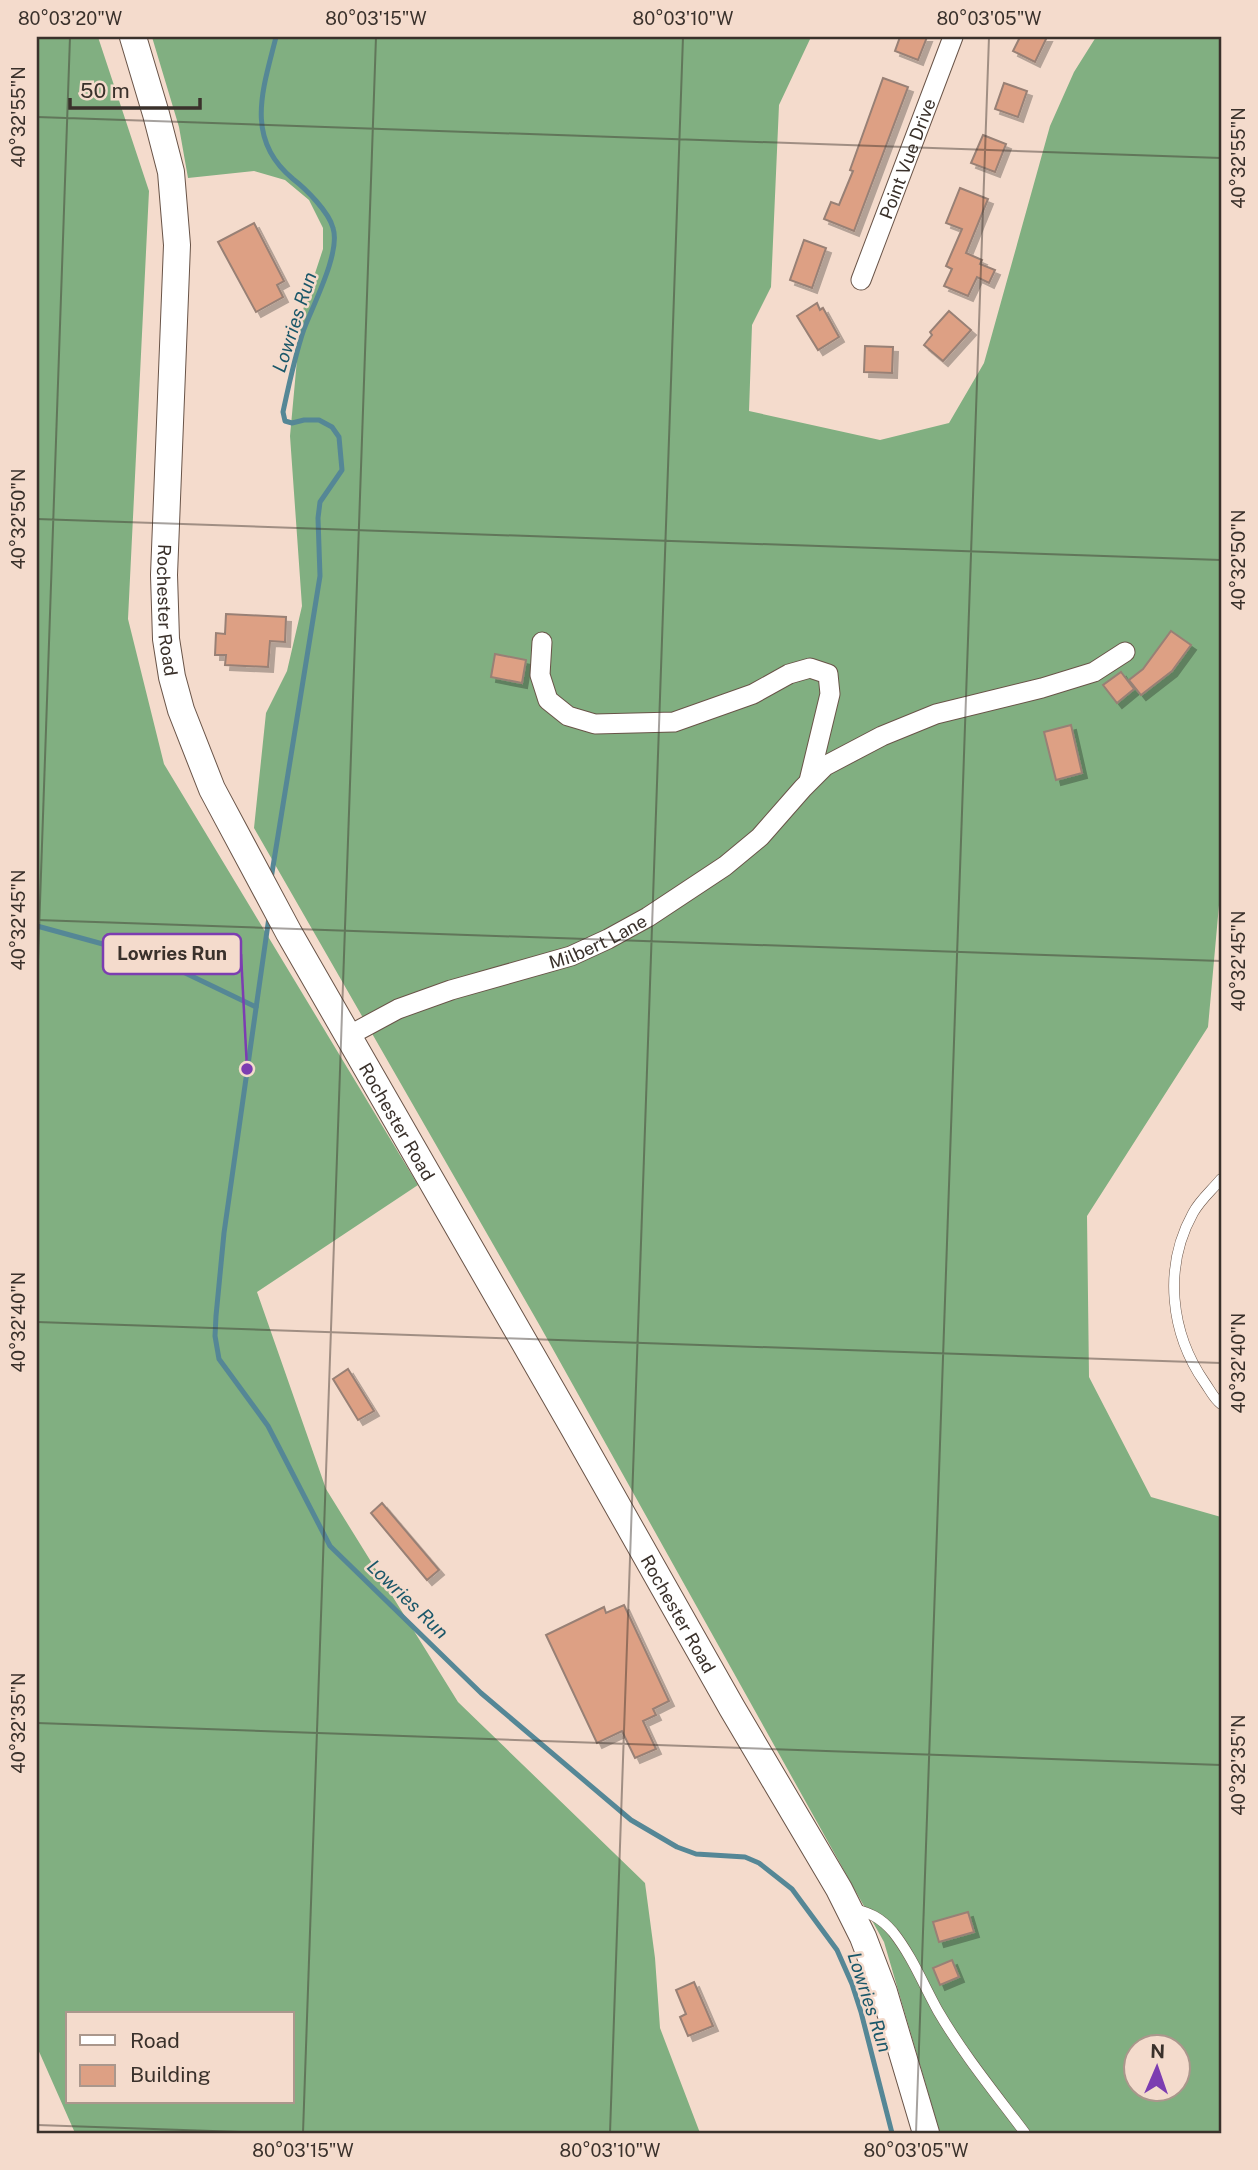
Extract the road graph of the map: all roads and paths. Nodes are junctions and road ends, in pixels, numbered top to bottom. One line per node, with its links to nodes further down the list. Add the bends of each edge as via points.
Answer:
1 (133, 37): 7 (street, Rochester Road, via 171,172 177,245 164,575 172,677 180,710 212,789)
2 (953, 37): 3 (street, Point Vue Drive)
3 (861, 280)
4 (542, 642): 6 (street, Milbert Lane, via 540,675 548,700 568,716 595,724 674,722 753,694 789,674 810,668 828,674 830,694)
5 (1125, 652): 6 (street, Milbert Lane, via 1094,672 936,714 904,727 849,752)
6 (808, 782): 7 (street, Milbert Lane, via 760,837 725,866 638,923 571,956 398,1009)
7 (348, 1036): 10 (street, Rochester Road)
8 (1221, 1179): 9 (lane, via 1194,1210 1174,1273 1179,1332 1195,1369)
9 (1221, 1404)
10 (848, 1907): 11 (street, Rochester Road, via 884,1992); 12 (lane, via 874,1914 892,1931 938,2010)
11 (926, 2133)
12 (1025, 2133)

